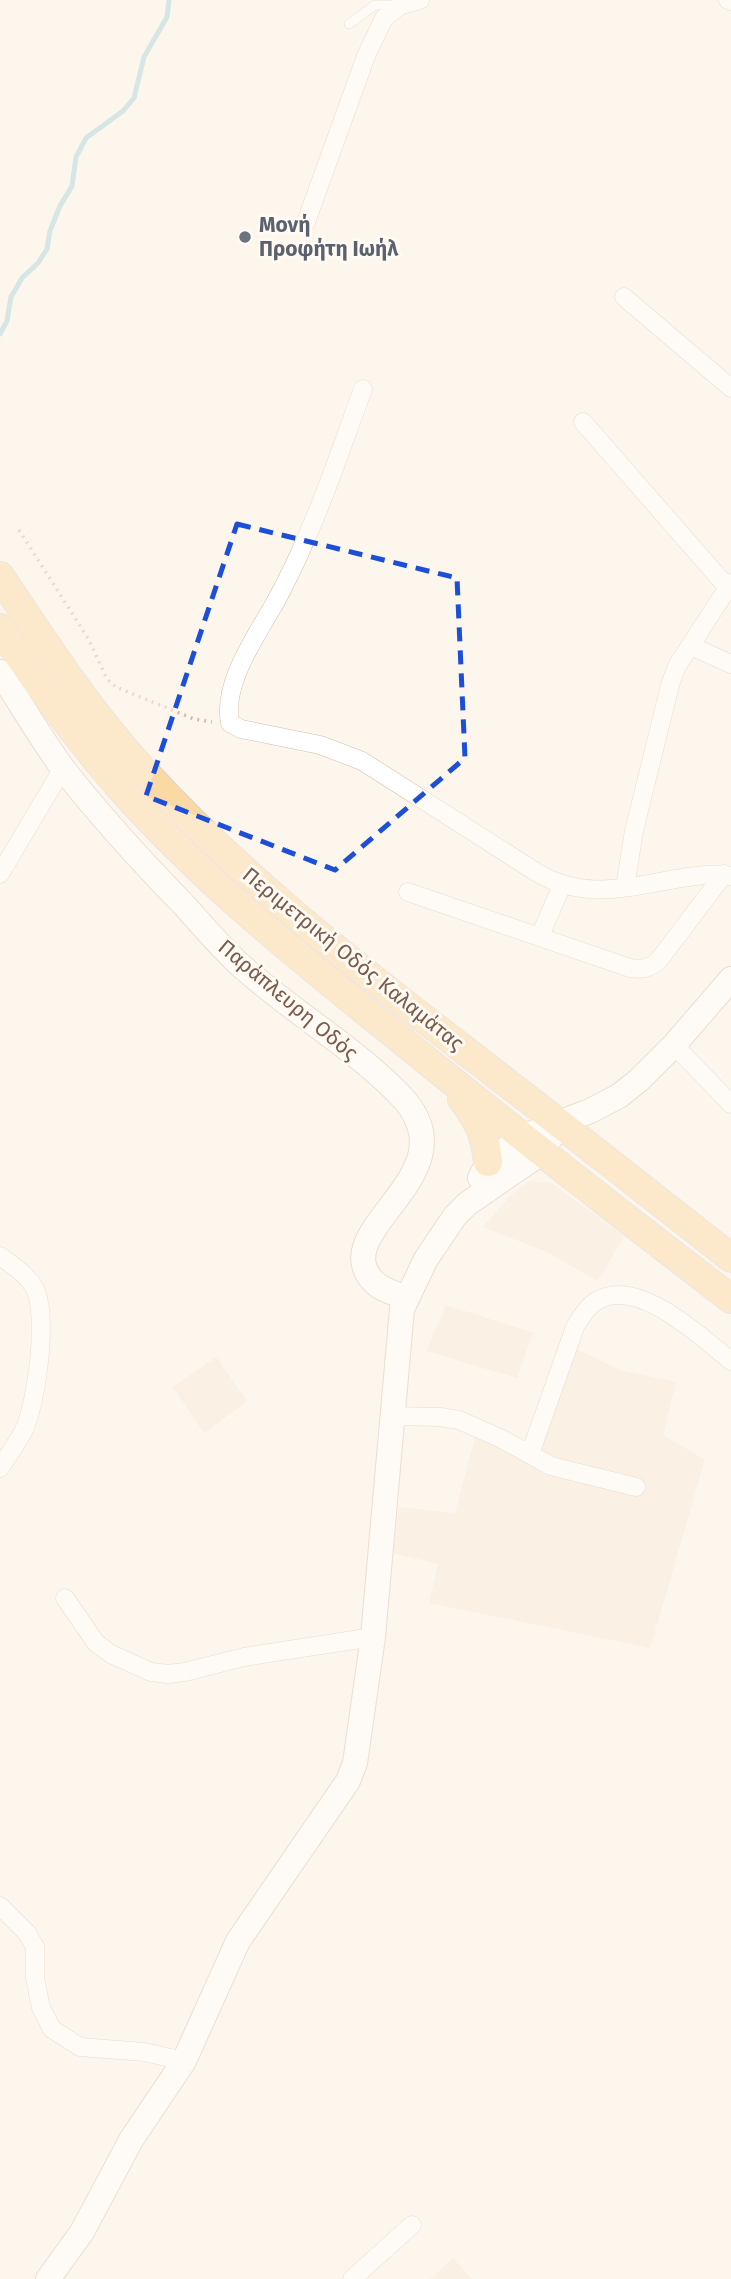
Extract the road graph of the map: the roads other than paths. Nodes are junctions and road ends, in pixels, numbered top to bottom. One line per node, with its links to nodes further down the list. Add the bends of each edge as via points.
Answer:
1 (419, 0): 2 (street)
2 (401, 5): 3 (lane, via 375,5); 4 (street, via 384,18 366,56)
3 (349, 24)
4 (306, 222)
5 (624, 297): 7 (street)
6 (363, 388): 18 (street, via 305,542 242,662 229,698 230,723 320,745 362,761)
7 (731, 388)
8 (583, 422): 10 (street)
9 (0, 576): 26 (main road, Περιμετρική Οδός Καλαμάτας, via 108,729 214,842 345,958)
10 (729, 586): 12 (street)
11 (0, 628): 24 (main road, Περιμετρική Οδός Καλαμάτας, via 85,746 155,825 233,900)
12 (691, 646): 13 (street); 19 (street, via 670,685)
13 (731, 664)
14 (0, 672): 15 (street, Παράπλευρη Οδός)
15 (63, 768): 16 (street); 32 (street, Παράπλευρη Οδός, via 129,847 239,964 393,1087 415,1113 421,1132 420,1160 410,1182 368,1236 364,1254 373,1281)
16 (0, 874)
17 (727, 875): 19 (street); 21 (street, via 651,967 631,968)
18 (562, 885): 19 (street, via 595,891); 21 (street)
19 (625, 887)
20 (408, 891): 21 (street)
21 (540, 936)
22 (731, 979): 23 (street)
23 (674, 1045): 25 (street); 26 (street, via 619,1096)
24 (425, 1058): 27 (main road, Περιμετρική Οδός Καλαμάτας); 28 (main road, via 475,1116 485,1136)
25 (731, 1104)
26 (560, 1124): 27 (street); 31 (main road, Περιμετρική Οδός Καλαμάτας)
27 (531, 1145): 28 (street); 29 (street); 33 (main road, Περιμετρική Οδός Καλαμάτας)
28 (488, 1162): 29 (street)
29 (467, 1204): 32 (street, via 440,1236)
30 (0, 1256): 37 (street, via 35,1289 41,1362 24,1430)
31 (731, 1258)
32 (406, 1298): 35 (street)
33 (731, 1299)
34 (731, 1361): 36 (street, via 685,1324 640,1298 598,1300 575,1327)
35 (393, 1416): 36 (street, via 459,1420); 40 (street)
36 (530, 1454): 38 (street, via 566,1471)
37 (0, 1468)
38 (636, 1487)
39 (65, 1598): 40 (street, via 96,1643 151,1672 185,1672 244,1657)
40 (373, 1637): 42 (street, via 355,1763 348,1781 238,1941)
41 (0, 1906): 42 (street, via 35,1947 41,2008 52,2029 80,2047 144,2052)
42 (184, 2061): 44 (street, via 131,2140 82,2232)
43 (412, 2225): 45 (street)
44 (48, 2279)
45 (352, 2279)

